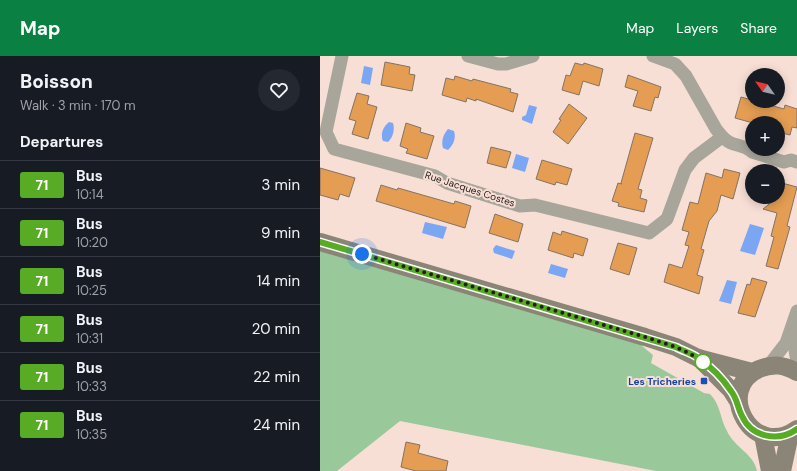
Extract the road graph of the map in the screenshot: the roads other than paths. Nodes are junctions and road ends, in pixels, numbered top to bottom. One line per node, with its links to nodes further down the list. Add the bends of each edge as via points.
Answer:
1 (342, 56): 5 (street, Rue Jacques Costes, via 326,132 334,149 435,176 447,183 520,206 535,205 649,234 667,219 684,170 694,158)
2 (468, 56): 3 (street, via 506,64)
3 (533, 56)
4 (653, 56): 5 (street, via 675,64 686,76)
5 (722, 137): 6 (street, via 749,148 752,152 784,162)
6 (797, 162)
7 (320, 242): 9 (main road, via 645,337 676,347)
8 (796, 316): 10 (street, via 794,344); 11 (street, via 786,343)
9 (698, 358): 12 (main road); 14 (main road, via 731,390)
10 (797, 362)
11 (769, 365): 12 (main road); 13 (main road, via 786,366)
12 (752, 372): 14 (main road, via 742,385)
13 (797, 372)
14 (738, 401): 16 (main road, via 742,416 750,428)
15 (793, 431): 16 (main road, via 776,437); 18 (main road)
16 (763, 435): 17 (main road)
17 (770, 471)
18 (782, 471)

